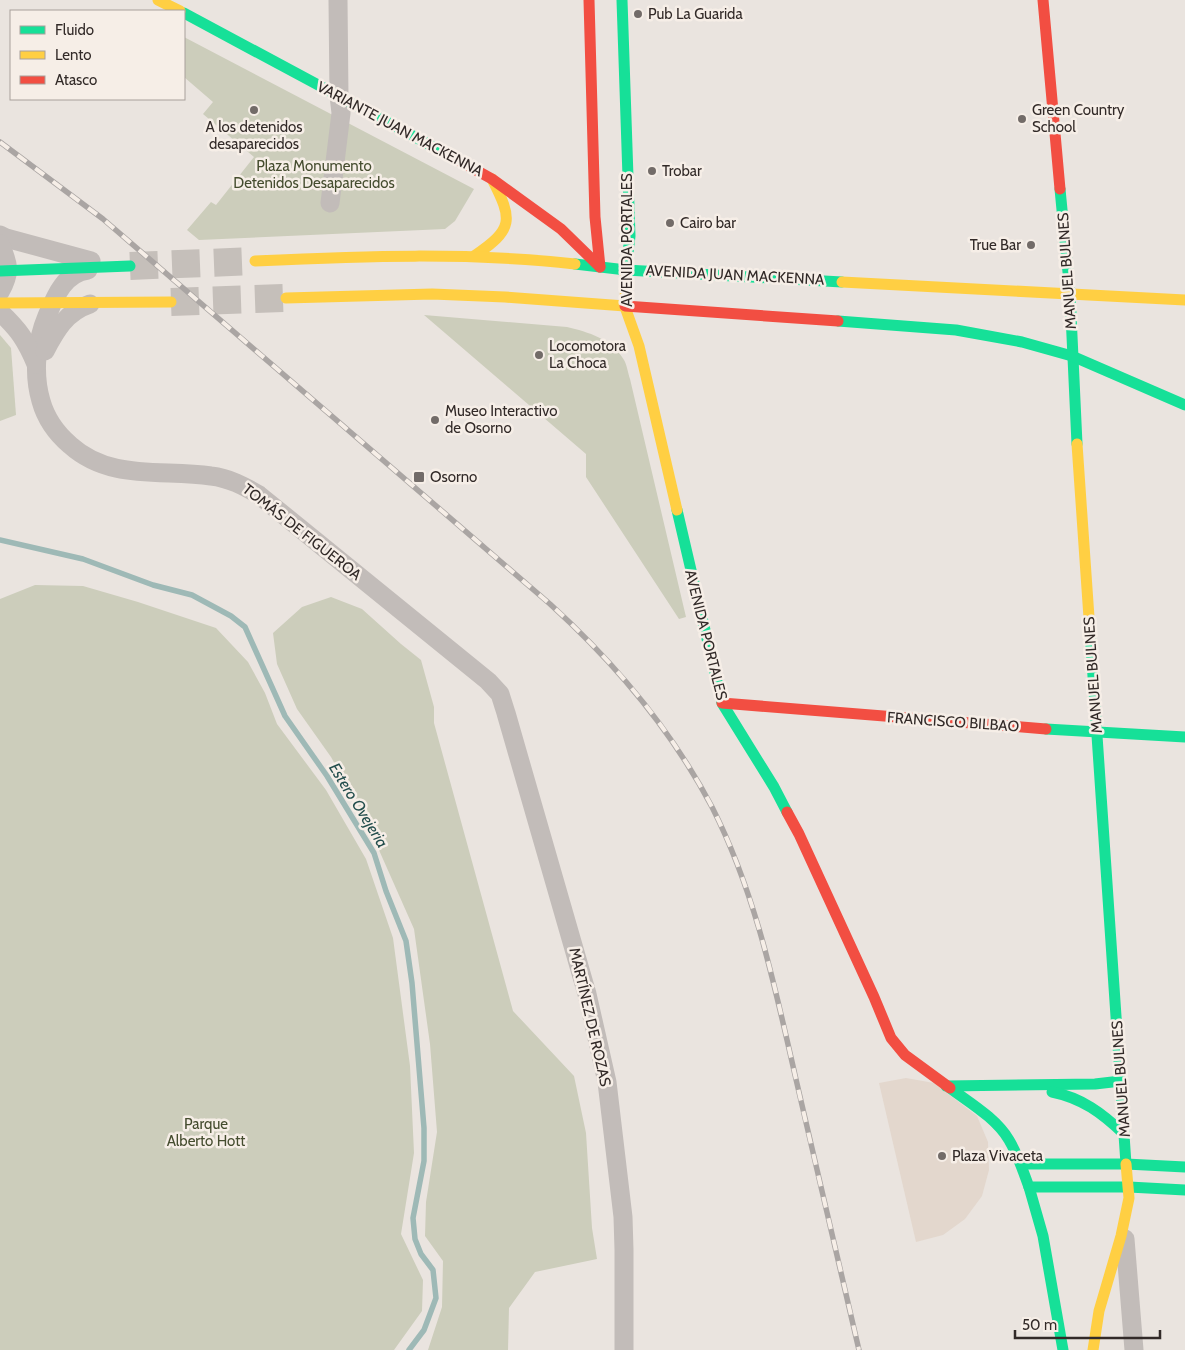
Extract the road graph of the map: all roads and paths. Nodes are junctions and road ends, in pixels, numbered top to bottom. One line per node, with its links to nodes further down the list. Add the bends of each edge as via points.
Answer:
1 (158, 0): 6 (main road)
2 (338, 0): 8 (street)
3 (1043, 0): 20 (main road, MANUEL BULNES)
4 (592, 7): 16 (main road, AVENIDA PORTALES, via 596,83 595,217)
5 (619, 7): 17 (main road, AVENIDA PORTALES, via 620,82 630,236)
6 (178, 10)
7 (185, 14): 8 (main road, VARIANTE JUAN MACKENNA)
8 (339, 96): 9 (main road, VARIANTE JUAN MACKENNA); 10 (street, via 341,113)
9 (492, 179): 13 (main road, via 508,219 499,240); 16 (main road, VARIANTE JUAN MACKENNA, via 560,230)
10 (330, 204)
11 (0, 235): 15 (street)
12 (0, 244): 18 (street, via 5,255)
13 (474, 256): 14 (main road, AVENIDA JUAN MACKENNA); 16 (main road, AVENIDA JUAN MACKENNA)
14 (255, 261)
15 (123, 266): 18 (main road); 25 (street, TOMÁS DE FIGUEROA, via 82,271 58,291)
16 (600, 267): 17 (main road, AVENIDA JUAN MACKENNA); 27 (main road)
17 (626, 270): 20 (main road, AVENIDA JUAN MACKENNA); 27 (main road, AVENIDA PORTALES)
18 (5, 271): 19 (street, via 6,282)
19 (0, 292)
20 (1070, 293): 22 (main road, AVENIDA JUAN MACKENNA); 29 (main road, MANUEL BULNES)
21 (286, 298): 27 (main road, via 432,294)
22 (1185, 300)
23 (171, 302): 26 (main road)
24 (0, 303): 25 (main road)
25 (52, 303): 26 (main road); 30 (street, TOMÁS DE FIGUEROA, via 40,340)
26 (94, 303): 30 (street, via 80,308 64,320)
27 (625, 307): 29 (main road, via 956,330 1022,342); 33 (main road, AVENIDA PORTALES, via 639,346)
28 (0, 312): 30 (street, TOMÁS DE FIGUEROA, via 27,342)
29 (1072, 356): 31 (main road); 34 (main road, MANUEL BULNES)
30 (37, 366): 32 (street, TOMÁS DE FIGUEROA, via 44,411 51,425 78,452 114,469 212,476 238,483 267,502)
31 (1185, 405)
32 (500, 694): 49 (street, MARTÍNEZ DE ROZAS, via 588,994 605,1073 623,1217)
33 (722, 703): 34 (main road, FRANCISCO BILBAO); 37 (main road, AVENIDA PORTALES, via 774,786 799,834 891,1038 904,1055)
34 (1097, 733): 35 (main road, FRANCISCO BILBAO); 36 (main road, MANUEL BULNES)
35 (1185, 737)
36 (1121, 1081): 37 (main road); 41 (main road, MANUEL BULNES)
37 (946, 1086): 40 (main road, AVENIDA PORTALES)
38 (1004, 1097): 41 (main road, via 1050,1092 1073,1096 1093,1106)
39 (996, 1109): 40 (main road)
40 (998, 1127): 42 (main road, AVENIDA PORTALES, via 1008,1138)
41 (1124, 1134): 43 (main road, MANUEL BULNES)
42 (1021, 1164): 43 (main road); 45 (main road, AVENIDA PORTALES)
43 (1126, 1164): 44 (main road); 46 (main road, MANUEL BULNES)
44 (1185, 1167)
45 (1029, 1187): 46 (main road); 50 (main road, AVENIDA PORTALES, via 1043,1236)
46 (1129, 1187): 47 (main road); 48 (main road, MANUEL BULNES)
47 (1185, 1190)
48 (1124, 1222): 51 (main road, via 1100,1302); 52 (street, MANUEL BULNES)
49 (624, 1350)
50 (1063, 1350)
51 (1093, 1350)
52 (1134, 1350)

